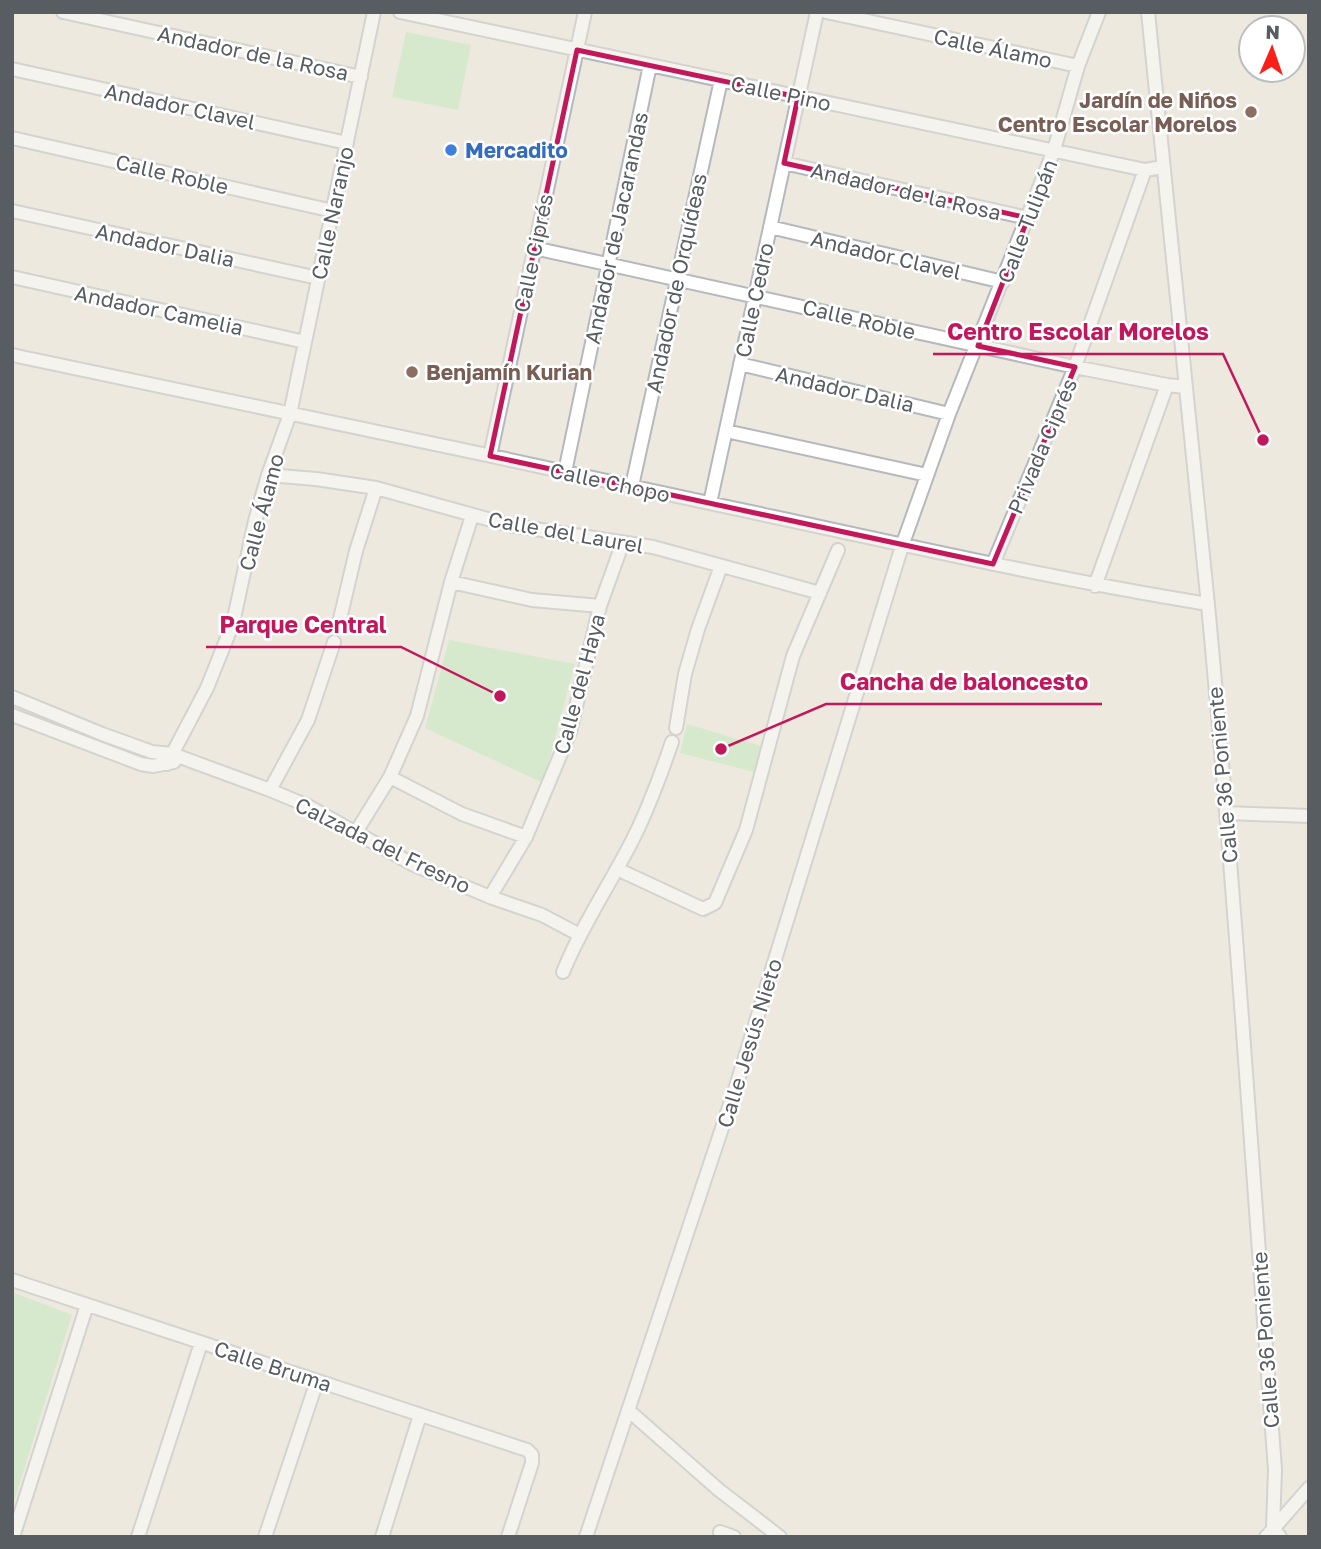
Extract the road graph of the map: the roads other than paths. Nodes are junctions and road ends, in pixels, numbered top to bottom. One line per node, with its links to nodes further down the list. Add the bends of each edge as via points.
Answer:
1 (63, 12): 13 (street, Andador de la Rosa)
2 (374, 12): 13 (street, Calle Naranjo)
3 (400, 12): 9 (street, Calle Pino)
4 (585, 12): 9 (street, Calle Ciprés)
5 (817, 12): 15 (street, Calle Cedro)
6 (826, 12): 11 (street, Calle Álamo)
7 (1099, 12): 11 (street, Calle Tulipán)
8 (1148, 12): 20 (street, Calle 36 Poniente)
9 (577, 50): 10 (street, Calle Pino); 26 (street, Calle Ciprés)
10 (650, 65): 14 (street, Calle Pino); 27 (street, Andador de Jacarandas)
11 (1078, 66): 18 (street, Calle Tulipán)
12 (12, 69): 17 (street, Andador Clavel)
13 (361, 77): 17 (street, Calle Naranjo)
14 (721, 80): 15 (street, Calle Pino); 30 (street, Andador de Orquídeas)
15 (798, 97): 18 (street, Calle Pino); 19 (street, Calle Cedro)
16 (12, 138): 23 (street, Calle Roble)
17 (347, 143): 23 (street, Calle Naranjo)
18 (1054, 150): 21 (street, Calle Pino); 24 (street, Calle Tulipán)
19 (784, 163): 24 (street, Andador de la Rosa); 25 (street, Calle Cedro)
20 (1163, 167): 21 (street, Calle Pino); 39 (street, Calle 36 Poniente)
21 (1145, 170): 37 (street, Privada Ciprés)
22 (12, 211): 29 (street, Andador Dalia)
23 (332, 211): 29 (street, Calle Naranjo)
24 (1028, 218): 31 (street, Calle Tulipán)
25 (770, 227): 31 (street, Andador Clavel); 32 (street, Calle Cedro)
26 (534, 248): 27 (street, Calle Roble); 43 (street, Calle Ciprés)
27 (609, 264): 30 (street, Calle Roble); 44 (street, Andador de Jacarandas)
28 (12, 277): 33 (street, Andador Camelia)
29 (318, 278): 33 (street, Calle Naranjo)
30 (677, 279): 32 (street, Calle Roble); 47 (street, Andador de Orquídeas)
31 (1003, 282): 34 (street, Calle Tulipán)
32 (755, 296): 34 (street, Calle Roble); 36 (street, Calle Cedro)
33 (305, 342): 40 (street, Calle Naranjo)
34 (978, 346): 37 (street, Calle Roble); 41 (street, Calle Tulipán)
35 (12, 355): 40 (street, Calle Chopo)
36 (740, 365): 41 (street, Andador Dalia); 42 (street, Calle Cedro)
37 (1075, 368): 38 (street, Calle Roble); 54 (street, Privada Ciprés)
38 (1167, 385): 39 (street, Calle Roble); 57 (street)
39 (1185, 387): 59 (street, Calle 36 Poniente)
40 (290, 414): 43 (street, Calle Chopo); 45 (street, Calle Álamo)
41 (949, 414): 46 (street, Calle Tulipán)
42 (726, 431): 46 (street); 49 (street, Calle Cedro)
43 (490, 456): 44 (street, Calle Chopo)
44 (565, 472): 47 (street, Calle Chopo)
45 (268, 475): 48 (street, Calle del Laurel); 67 (street, Calle Álamo, via 233,623)
46 (927, 475): 52 (street, Calle Tulipán)
47 (632, 486): 49 (street, Calle Chopo)
48 (376, 488): 50 (street, Calle del Laurel); 61 (street)
49 (710, 503): 52 (street, Calle Chopo)
50 (472, 516): 51 (street, Calle del Laurel, via 550,533); 56 (street)
51 (623, 542): 55 (street, Calle del Laurel); 60 (street, Calle del Haya)
52 (902, 546): 54 (street, Calle Chopo); 82 (street, Calle Jesús Nieto, via 742,1068)
53 (838, 550): 58 (street)
54 (993, 564): 57 (street, Calle Chopo)
55 (722, 566): 58 (street, Calle del Laurel); 65 (street, via 688,663)
56 (451, 582): 60 (street, via 532,600); 68 (street, via 417,716)
57 (1095, 586): 59 (street, Calle Chopo)
58 (820, 593): 74 (street, via 793,656 746,830 715,904 703,909)
59 (1208, 604): 70 (street, Calle 36 Poniente)
60 (600, 606): 73 (street, Calle del Haya, via 570,732)
61 (339, 623)
62 (334, 642): 69 (street, via 307,720)
63 (12, 697): 67 (street, Calzada del Fresno)
64 (12, 715): 67 (street, Calzada del Fresno, via 141,764 153,766)
65 (676, 728)
66 (672, 742): 74 (street, via 654,795)
67 (174, 759): 69 (street, Calzada del Fresno)
68 (390, 777): 72 (street); 73 (street, via 462,814)
69 (270, 790): 72 (street, Calzada del Fresno)
70 (1226, 813): 71 (street); 86 (street, Calle 36 Poniente, via 1275,1469)
71 (1309, 816)
72 (356, 832): 75 (street, Calzada del Fresno, via 414,865)
73 (526, 836): 75 (street, Calle del Haya)
74 (617, 869): 76 (street)
75 (490, 897): 76 (street, Calzada del Fresno)
76 (580, 934): 77 (street)
77 (563, 972)
78 (12, 1280): 79 (street, Calle Bruma)
79 (88, 1305): 80 (street, Calle Bruma); 87 (street)
80 (201, 1343): 81 (street, Calle Bruma); 88 (street)
81 (317, 1381): 83 (street, Calle Bruma); 89 (street)
82 (628, 1410): 92 (street, Calle Jesús Nieto); 94 (street)
83 (420, 1415): 90 (street); 91 (street, Calle Bruma, via 532,1455)
84 (1309, 1488): 86 (street)
85 (720, 1532): 93 (street)
86 (1273, 1534)
87 (13, 1537)
88 (138, 1537)
89 (265, 1537)
90 (382, 1537)
91 (508, 1537)
92 (586, 1537)
93 (734, 1537)
94 (780, 1537)

